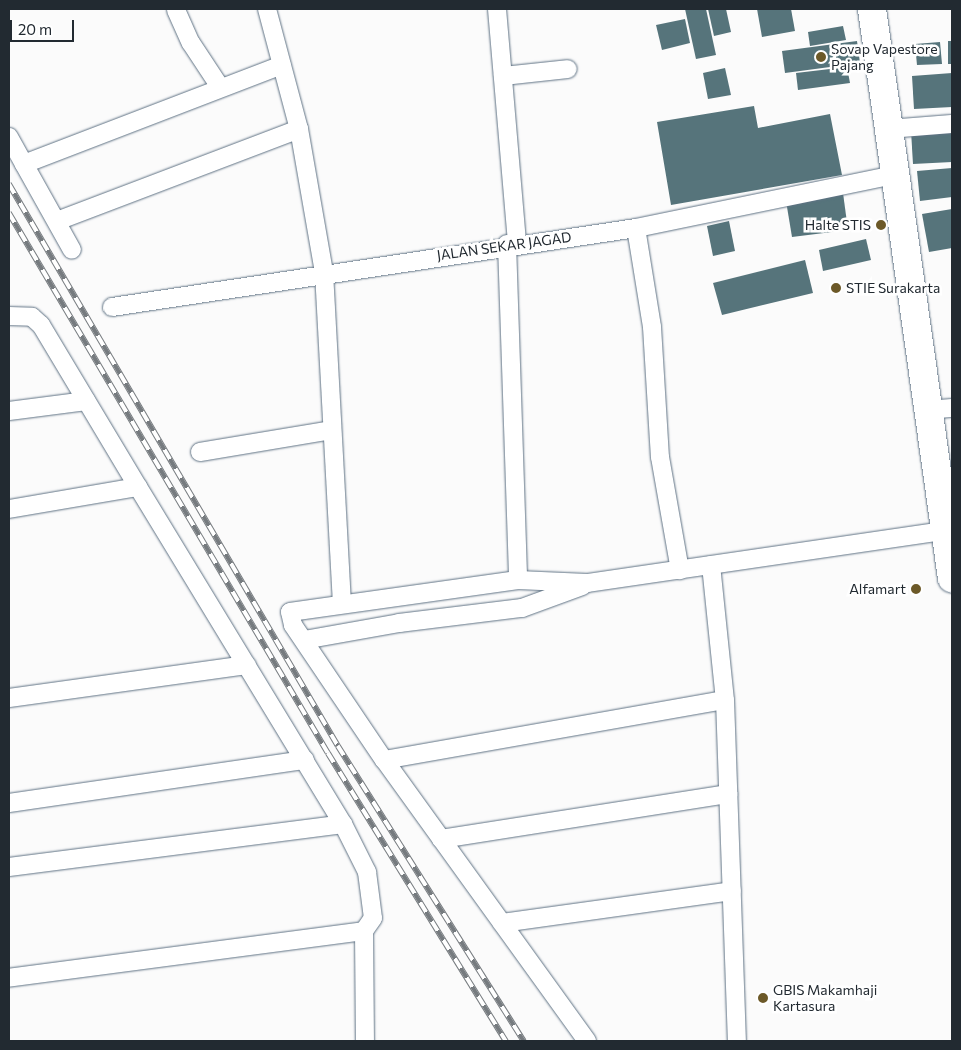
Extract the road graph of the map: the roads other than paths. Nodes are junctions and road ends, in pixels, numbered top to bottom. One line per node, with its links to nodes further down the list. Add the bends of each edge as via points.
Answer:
1 (267, 9): 5 (street)
2 (497, 9): 7 (street)
3 (872, 9): 10 (main road)
4 (176, 10): 8 (street, via 191,43)
5 (282, 65): 8 (street); 11 (street)
6 (568, 69): 7 (street)
7 (503, 76): 17 (street)
8 (220, 87): 13 (street)
9 (952, 124): 10 (street)
10 (888, 129): 14 (main road)
11 (300, 130): 15 (street); 19 (street)
12 (9, 136): 13 (street)
13 (24, 164): 15 (street)
14 (894, 174): 16 (street, JALAN SEKAR JAGAD); 23 (main road)
15 (57, 221): 18 (street)
16 (636, 228): 17 (street, JALAN SEKAR JAGAD); 31 (street, via 652,326 660,457)
17 (512, 243): 19 (street, JALAN SEKAR JAGAD); 33 (street)
18 (72, 250)
19 (324, 272): 20 (street, JALAN SEKAR JAGAD); 25 (street)
20 (112, 307)
21 (9, 316): 22 (street, via 36,320)
22 (86, 401): 24 (street); 27 (street)
23 (940, 409): 29 (main road)
24 (9, 411)
25 (331, 430): 26 (street); 35 (street)
26 (200, 452)
27 (138, 487): 28 (street); 37 (street)
28 (9, 509)
29 (945, 531): 30 (street); 32 (main road)
30 (711, 565): 31 (street); 39 (street)
31 (680, 570): 34 (street)
32 (952, 578)
33 (518, 580): 34 (street); 35 (street)
34 (587, 584): 36 (street, via 522,608 400,623)
35 (342, 602): 36 (street, via 290,612)
36 (304, 640): 41 (street)
37 (247, 665): 38 (street); 40 (street)
38 (9, 698)
39 (725, 700): 41 (street); 42 (street)
40 (305, 760): 43 (street); 44 (street)
41 (384, 760): 45 (street)
42 (728, 794): 45 (street); 47 (street)
43 (9, 803)
44 (343, 824): 46 (street); 49 (street, via 370,884 373,918)
45 (441, 839): 48 (street)
46 (9, 867)
47 (732, 891): 48 (street); 53 (street)
48 (502, 922): 52 (street)
49 (364, 931): 50 (street); 51 (street)
50 (9, 978)
51 (365, 1041)
52 (587, 1041)
53 (737, 1041)

